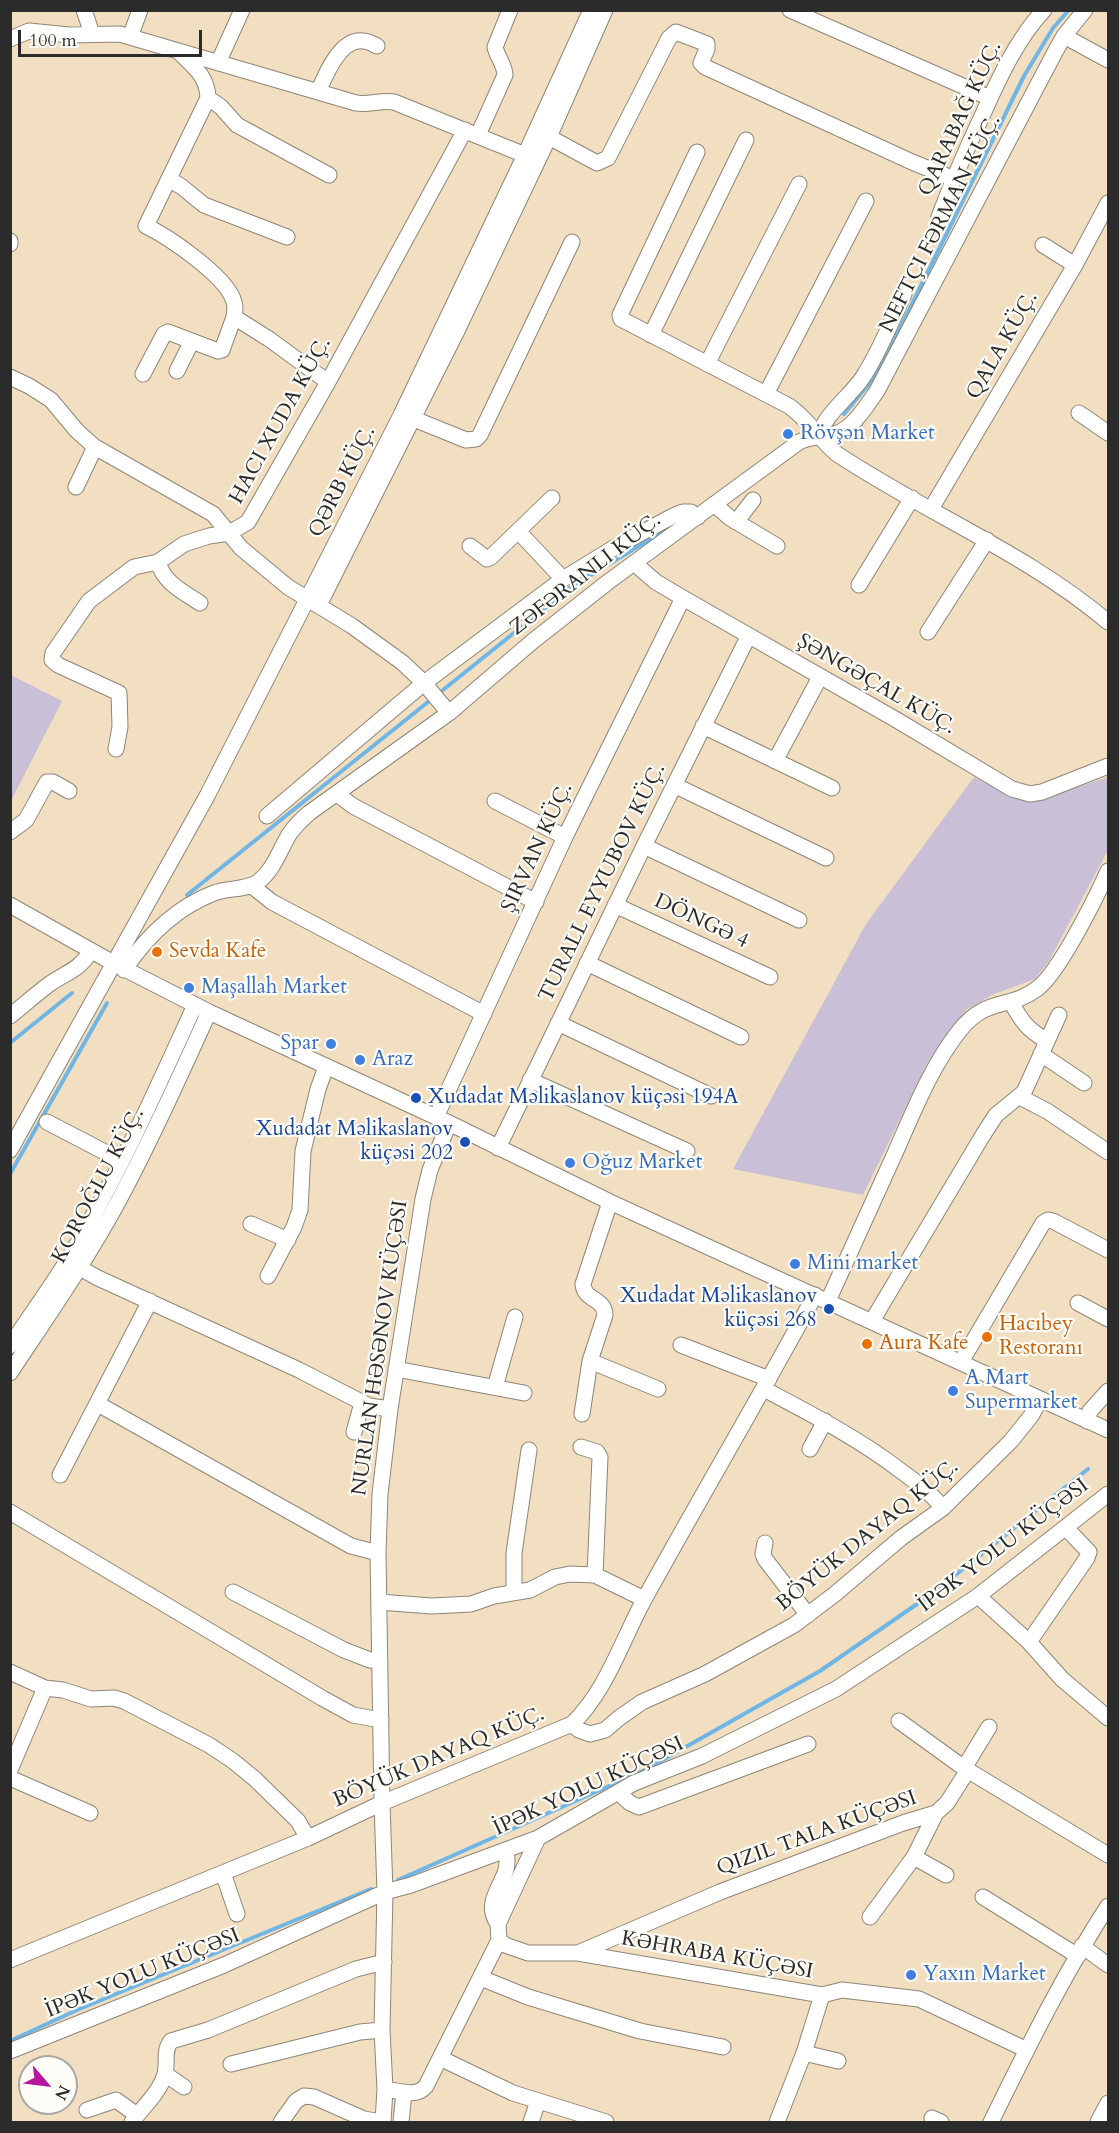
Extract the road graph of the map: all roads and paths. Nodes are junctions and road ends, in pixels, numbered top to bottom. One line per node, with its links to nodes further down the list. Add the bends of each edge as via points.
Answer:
1 (84, 10): 10 (street)
2 (140, 10): 12 (street)
3 (242, 10): 17 (street)
4 (510, 10): 21 (street, via 495,46 505,75)
5 (591, 10): 25 (street, QƏRB KÜÇ.)
6 (605, 10): 22 (street, QƏRB KÜÇ.)
7 (790, 10): 20 (street)
8 (1044, 10): 20 (street, QARABAĞ KÜÇ., via 1027,31)
9 (1085, 10): 11 (street, NEFTÇI FƏRMAN KÜÇ.)
10 (92, 34): 12 (street); 13 (street, via 29,31)
11 (1064, 36): 16 (street); 50 (street, NEFTÇI FƏRMAN KÜÇ., via 877,391 848,427 834,435)
12 (130, 37): 15 (street)
13 (10, 39)
14 (376, 46): 18 (street, via 358,41 344,49 331,62)
15 (178, 51): 17 (street); 19 (street, via 203,77)
16 (1108, 60)
17 (218, 63): 18 (street)
18 (318, 92): 21 (street, via 363,104 394,102)
19 (208, 98): 26 (street, via 237,125); 27 (street)
20 (990, 98): 28 (street, QARABAĞ KÜÇ.)
21 (472, 132): 25 (street); 45 (street)
22 (549, 137): 28 (street, via 597,163 608,158 669,38 680,32 707,44 701,63 705,67); 48 (street, QƏRB KÜÇ.)
23 (746, 140): 39 (street)
24 (697, 152): 39 (street, via 620,315 624,322)
25 (525, 155): 71 (street, QƏRB KÜÇ.)
26 (329, 175)
27 (169, 179): 33 (street, via 204,205); 38 (street, via 146,225 174,241 218,278 233,298)
28 (954, 179): 32 (street, QARABAĞ KÜÇ.)
29 (799, 184): 41 (street)
30 (866, 201): 46 (street)
31 (1108, 203): 36 (street, QALA KÜÇ.)
32 (939, 217)
33 (287, 237)
34 (572, 242): 48 (street, via 480,435 466,440)
35 (1043, 244): 36 (street)
36 (1075, 265): 57 (street, QALA KÜÇ.)
37 (904, 294): 50 (street, via 873,361 823,425)
38 (234, 317): 40 (street, via 222,350); 45 (street)
39 (651, 335): 41 (street)
40 (192, 341): 42 (street); 43 (street, via 164,334)
41 (707, 364): 46 (street)
42 (177, 371)
43 (143, 374)
44 (10, 377): 51 (street, via 51,400)
45 (328, 382): 61 (street, via 248,522)
46 (766, 394): 50 (street, via 800,413)
47 (1079, 414): 49 (street)
48 (414, 419): 71 (street, QƏRB KÜÇ.)
49 (1108, 433)
50 (819, 436): 54 (street, via 845,459); 56 (street, NEFTÇI FƏRMAN KÜÇ., via 799,442)
51 (95, 447): 52 (street); 61 (street, via 213,514)
52 (76, 487)
53 (552, 498): 60 (street)
54 (912, 498): 57 (street); 68 (street)
55 (753, 500): 59 (street)
56 (714, 504): 58 (street, NEFTÇI FƏRMAN KÜÇ.); 59 (street)
57 (931, 509): 62 (street)
58 (698, 517): 66 (street, NEFTÇI FƏRMAN KÜÇ.); 67 (street, via 691,512 673,516)
59 (736, 522): 64 (street)
60 (518, 531): 63 (street, via 487,559); 67 (street)
61 (229, 533): 65 (street, via 184,544); 71 (street, via 241,548)
62 (987, 540): 72 (street, via 1059,584); 73 (street)
63 (470, 546)
64 (777, 546)
65 (158, 562): 70 (street, via 167,580); 79 (street, via 134,567 96,595 53,653 52,660 58,665 126,695)
66 (634, 563): 69 (street, ŞƏNGƏÇAL KÜÇ.); 77 (street, NEFTÇI FƏRMAN KÜÇ., via 533,641)
67 (563, 579): 76 (street)
68 (859, 585)
69 (683, 598): 74 (street, ŞƏNGƏÇAL KÜÇ.); 89 (street, ŞIRVAN KÜÇ.)
70 (200, 603)
71 (313, 603): 76 (street, via 383,648); 100 (street, QƏRB KÜÇ.)
72 (1108, 622)
73 (928, 632)
74 (748, 637): 75 (street, ŞƏNGƏÇAL KÜÇ.); 78 (street, TURALL EYYUBOV KÜÇ.)
75 (820, 677): 80 (street); 81 (street, ŞƏNGƏÇAL KÜÇ., via 1022,793 1042,792)
76 (424, 683): 77 (street); 87 (street)
77 (449, 713): 85 (street, NEFTÇI FƏRMAN KÜÇ.)
78 (703, 726): 80 (street); 82 (street, TURALL EYYUBOV KÜÇ.)
79 (116, 749)
80 (775, 761): 83 (street)
81 (1108, 766)
82 (674, 785): 90 (street, TURALL EYYUBOV KÜÇ.); 91 (street)
83 (832, 788)
84 (69, 791): 88 (street, via 47,782 26,820)
85 (337, 794): 93 (street, NEFTÇI FƏRMAN KÜÇ., via 299,822 265,876); 94 (street)
86 (495, 801): 89 (street)
87 (267, 816)
88 (10, 832)
89 (565, 837): 94 (street, ŞIRVAN KÜÇ.)
90 (644, 846): 96 (street, TURALL EYYUBOV KÜÇ.); 97 (street)
91 (826, 858)
92 (1108, 871): 102 (street, via 1047,980)
93 (252, 885): 100 (street, via 215,892 185,908); 104 (street, via 272,902)
94 (536, 902): 104 (street, ŞIRVAN KÜÇ.)
95 (10, 905): 98 (street)
96 (615, 905): 99 (street, TURALL EYYUBOV KÜÇ.); 101 (street, DÖNGƏ 4)
97 (799, 920)
98 (91, 951): 100 (street); 106 (street, via 76,970 47,986)
99 (587, 963): 107 (street, TURALL EYYUBOV KÜÇ.); 108 (street)
100 (119, 967): 103 (street); 117 (street)
101 (770, 977)
102 (1011, 1002): 109 (street, via 1022,1023); 129 (street, via 986,1008 971,1017 958,1033 917,1104)
103 (202, 1009): 110 (street); 122 (street, KOROĞLU KÜÇ.); 127 (street, KOROĞLU KÜÇ., via 150,1139)
104 (484, 1014): 115 (street, ŞIRVAN KÜÇ.)
105 (1059, 1015): 109 (street)
106 (10, 1016)
107 (558, 1023): 111 (street, TURALL EYYUBOV KÜÇ.); 113 (street)
108 (741, 1037)
109 (1044, 1048): 112 (street); 114 (street)
110 (326, 1067): 115 (street); 125 (street, via 303,1151 300,1209)
111 (530, 1080): 118 (street, TURALL EYYUBOV KÜÇ.); 120 (street)
112 (1084, 1083)
113 (711, 1096)
114 (1020, 1097): 121 (street); 134 (street, via 996,1115)
115 (443, 1120): 118 (street); 139 (street, NURLAN HƏSƏNOV KÜÇƏSI, via 425,1192)
116 (47, 1122): 122 (street)
117 (16, 1125): 119 (street)
118 (498, 1148): 123 (street)
119 (10, 1150)
120 (687, 1151)
121 (1108, 1152)
122 (122, 1161): 136 (street, KOROĞLU KÜÇ., via 73,1251)
123 (610, 1202): 129 (street); 137 (street, via 583,1284 587,1296 605,1308)
124 (251, 1224): 125 (street)
125 (288, 1240): 128 (street)
126 (1108, 1250): 138 (street, via 1053,1221 1042,1224)
127 (80, 1268): 130 (street); 140 (street, KOROĞLU KÜÇ.)
128 (268, 1276)
129 (822, 1298): 134 (street); 141 (street)
130 (150, 1301): 147 (street); 148 (street)
131 (1078, 1303): 133 (street)
132 (515, 1317): 142 (street)
133 (1108, 1318)
134 (872, 1321): 138 (street)
135 (681, 1345): 141 (street)
136 (10, 1346)
137 (590, 1361): 143 (street); 150 (street)
138 (961, 1362): 146 (street)
139 (396, 1369): 142 (street); 149 (street, NURLAN HƏSƏNOV KÜÇƏSI)
140 (10, 1373)
141 (767, 1384): 151 (street); 169 (street)
142 (495, 1388): 145 (street)
143 (658, 1389)
144 (1108, 1391): 152 (street, via 1090,1411)
145 (524, 1393)
146 (1040, 1400): 152 (street); 160 (street, BÖYÜK DAYAQ KÜÇ., via 1011,1441)
147 (362, 1403): 149 (street); 154 (street)
148 (98, 1404): 158 (street); 164 (street, via 351,1546)
149 (390, 1409): 164 (street, NURLAN HƏSƏNOV KÜÇƏSI, via 382,1466)
150 (582, 1414)
151 (825, 1421): 156 (street); 160 (street, via 927,1490)
152 (1087, 1421): 153 (street)
153 (1108, 1430)
154 (354, 1432)
155 (581, 1447): 165 (street, via 597,1452 600,1457)
156 (810, 1449)
157 (529, 1450): 167 (street, via 514,1553)
158 (60, 1475)
159 (1108, 1494): 162 (street, İPƏK YOLU KÜÇƏSI)
160 (943, 1508): 171 (street, BÖYÜK DAYAQ KÜÇ.)
161 (10, 1512): 177 (street, via 322,1698 353,1715)
162 (1066, 1528): 168 (street, İPƏK YOLU KÜÇƏSI); 172 (street, via 1089,1552)
163 (765, 1543): 171 (street, via 765,1559)
164 (378, 1553): 170 (street, NURLAN HƏSƏNOV KÜÇƏSI)
165 (595, 1575): 167 (street, via 555,1577 538,1587); 169 (street)
166 (233, 1592): 173 (street, via 344,1650)
167 (514, 1592): 170 (street, via 455,1606)
168 (978, 1596): 172 (street); 185 (street, İPƏK YOLU KÜÇƏSI, via 836,1689 702,1756)
169 (644, 1599): 179 (street, via 597,1693)
170 (379, 1602): 173 (street, NURLAN HƏSƏNOV KÜÇƏSI)
171 (808, 1615): 179 (street, BÖYÜK DAYAQ KÜÇ., via 723,1665 642,1702 604,1730 590,1734)
172 (1029, 1642): 176 (street, via 1062,1679)
173 (380, 1661): 177 (street, NURLAN HƏSƏNOV KÜÇƏSI)
174 (10, 1672): 175 (street)
175 (45, 1688): 183 (street); 189 (street, via 91,1699 124,1701 209,1745 255,1779 298,1821)
176 (1107, 1713)
177 (381, 1720): 186 (street, NURLAN HƏSƏNOV KÜÇƏSI)
178 (899, 1721): 182 (street)
179 (572, 1724): 186 (street, BÖYÜK DAYAQ KÜÇ.)
180 (989, 1727): 182 (street)
181 (808, 1744): 185 (street, via 639,1807)
182 (966, 1769): 188 (street, via 951,1798); 192 (street)
183 (10, 1770)
184 (10, 1778): 187 (street)
185 (618, 1792): 190 (street, İPƏK YOLU KÜÇƏSI)
186 (382, 1803): 189 (street, BÖYÜK DAYAQ KÜÇ.); 196 (street, NURLAN HƏSƏNOV KÜÇƏSI)
187 (90, 1813)
188 (936, 1813): 193 (street); 203 (street, via 720,1892)
189 (308, 1838): 194 (street, BÖYÜK DAYAQ KÜÇ.)
190 (538, 1838): 191 (street, İPƏK YOLU KÜÇƏSI); 201 (street)
191 (506, 1850): 196 (street, İPƏK YOLU KÜÇƏSI); 201 (street, via 506,1869 492,1904)
192 (1108, 1855)
193 (914, 1857): 195 (street); 200 (street)
194 (223, 1873): 199 (street); 204 (street, BÖYÜK DAYAQ KÜÇ.)
195 (946, 1875)
196 (386, 1892): 205 (street, NURLAN HƏSƏNOV KÜÇƏSI); 212 (street, İPƏK YOLU KÜÇƏSI, via 224,1965)
197 (983, 1898): 202 (street)
198 (1108, 1906): 202 (street)
199 (237, 1914)
200 (870, 1917)
201 (498, 1932): 203 (street, KƏHRABA KÜÇƏSI, via 505,1945 528,1953); 207 (street)
202 (1080, 1951): 206 (street); 211 (street)
203 (578, 1953): 208 (street, KƏHRABA KÜÇƏSI)
204 (10, 1960)
205 (384, 1962): 209 (street, NURLAN HƏSƏNOV KÜÇƏSI); 217 (street, via 356,1969 208,2030 171,2041 166,2049)
206 (1108, 1965)
207 (481, 1978): 210 (street, via 528,1997 640,2031); 214 (street)
208 (822, 1995): 211 (street, KƏHRABA KÜÇƏSI, via 842,1990 919,1999); 213 (street)
209 (382, 2030): 216 (street); 219 (street, NURLAN HƏSƏNOV KÜÇƏSI)
210 (723, 2047)
211 (1026, 2050): 231 (street)
212 (10, 2051)
213 (804, 2053): 215 (street); 230 (street)
214 (440, 2058): 220 (street, via 422,2091); 221 (street, via 487,2082)
215 (838, 2061)
216 (231, 2064)
217 (165, 2074): 218 (street); 224 (street)
218 (184, 2087)
219 (385, 2089): 220 (street); 226 (street, NURLAN HƏSƏNOV KÜÇƏSI)
220 (404, 2092): 227 (street)
221 (538, 2101): 228 (street); 229 (street)
222 (1108, 2103): 232 (street)
223 (87, 2110): 224 (street, via 116,2100)
224 (134, 2119)
225 (281, 2122): 226 (street, via 304,2096)
226 (382, 2122)
227 (401, 2122)
228 (531, 2122)
229 (606, 2122)
230 (777, 2122)
231 (991, 2122)
232 (1098, 2122)

